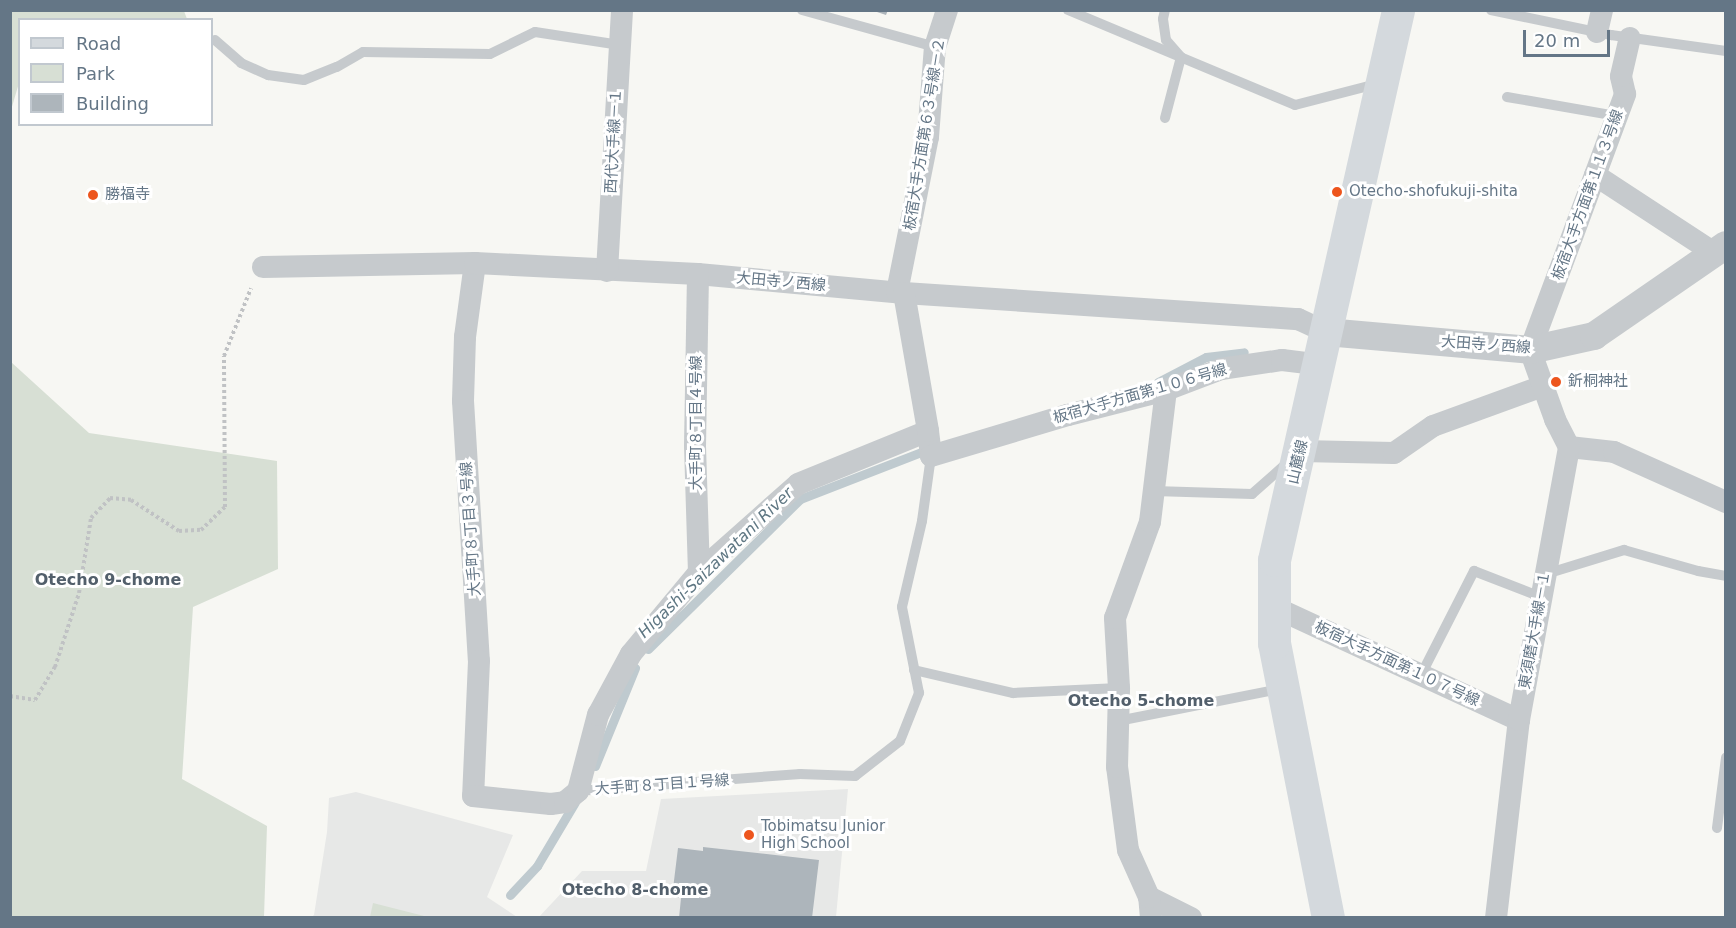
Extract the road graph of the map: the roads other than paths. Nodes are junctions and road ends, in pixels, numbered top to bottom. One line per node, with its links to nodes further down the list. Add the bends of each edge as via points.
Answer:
1 (622, 10): 11 (street, 西代大手線－１)
2 (802, 10): 12 (lane)
3 (947, 10): 12 (street, 板宿大手方面第６３号線－２)
4 (1068, 10): 14 (lane)
5 (1165, 10): 14 (lane, via 1166,40)
6 (1398, 10): 15 (main road, 山麓線)
7 (1491, 10): 8 (lane)
8 (1599, 21): 9 (lane)
9 (1630, 38): 13 (lane); 17 (street, 板宿大手方面第１１３号線, via 1621,76 1625,94)
10 (215, 40): 11 (lane, via 241,63 268,75 304,80 337,68 363,52 490,54 535,32)
11 (620, 45): 23 (street, 西代大手線－１)
12 (935, 47): 25 (street, 板宿大手方面第６３号線－２, via 928,138)
13 (1725, 51)
14 (1181, 57): 15 (lane, via 1295,105); 18 (lane)
15 (1383, 82): 26 (main road, 山麓線)
16 (1507, 97): 17 (lane)
17 (1617, 116): 19 (street, 板宿大手方面第１１３号線)
18 (1165, 118)
19 (1595, 175): 20 (street); 27 (street, 板宿大手方面第１１３号線)
20 (1720, 249): 27 (street, 大田寺ノ西線, via 1594,336)
21 (475, 263): 22 (street, 大田寺ノ西線); 23 (street, 大田寺ノ西線); 50 (street, 大手町８丁目３号線, via 465,337 463,401 479,661)
22 (263, 267)
23 (607, 271): 24 (street, 大田寺ノ西線)
24 (698, 274): 25 (street, 大田寺ノ西線); 36 (street, 大手町８丁目４号線, via 695,446)
25 (901, 293): 26 (street, 大田寺ノ西線); 31 (street, 板宿大手方面第６３号線－２)
26 (1312, 326): 27 (street, 大田寺ノ西線); 28 (main road, 山麓線)
27 (1530, 350): 29 (street)
28 (1320, 365): 30 (street, 板宿大手方面第１０６号線, via 1282,360 1221,369); 33 (main road, 山麓線)
29 (1543, 386): 32 (street); 33 (street, via 1433,426 1394,453)
30 (1166, 390): 31 (street, 板宿大手方面第１０６号線, via 1068,415); 34 (street)
31 (929, 443): 36 (street, 板宿大手方面第１０６号線, via 798,484); 41 (lane, 板宿大手方面第６３号線－２, via 922,521 902,607)
32 (1569, 447): 35 (street, via 1614,452); 37 (street, 東須磨大手線－１)
33 (1300, 451): 34 (lane, via 1252,494); 40 (main road, 山麓線, via 1274,560)
34 (1154, 491): 43 (street, via 1150,522 1115,618)
35 (1724, 499)
36 (699, 572): 49 (street, 板宿大手方面第１０６号線, via 631,654 598,715)
37 (1545, 574): 38 (lane, via 1624,550); 39 (street, 東須磨大手線－１)
38 (1725, 576)
39 (1541, 597): 42 (lane, via 1474,571); 45 (street, 東須磨大手線－１)
40 (1274, 607): 42 (street, 板宿大手方面第１０７号線); 44 (main road, 山麓線, via 1274,643)
41 (914, 670): 43 (lane, via 1013,693); 48 (lane, 板宿大手方面第６３号線－２, via 919,693 900,741)
42 (1421, 675): 45 (street, 板宿大手方面第１０７号線)
43 (1119, 688): 46 (street)
44 (1283, 688): 46 (lane); 54 (main road, 山麓線)
45 (1519, 720): 55 (street, 東須磨大手線－１)
46 (1118, 721): 52 (street, via 1117,767 1128,850)
47 (1725, 758): 51 (lane)
48 (855, 776): 49 (lane, 大手町８丁目１号線, via 800,774)
49 (578, 791): 50 (street, 大手町８丁目１号線, via 566,802 551,804)
50 (473, 796)
51 (1718, 828)
52 (1150, 907): 53 (street)
53 (1191, 918)
54 (1328, 918)
55 (1496, 918)

